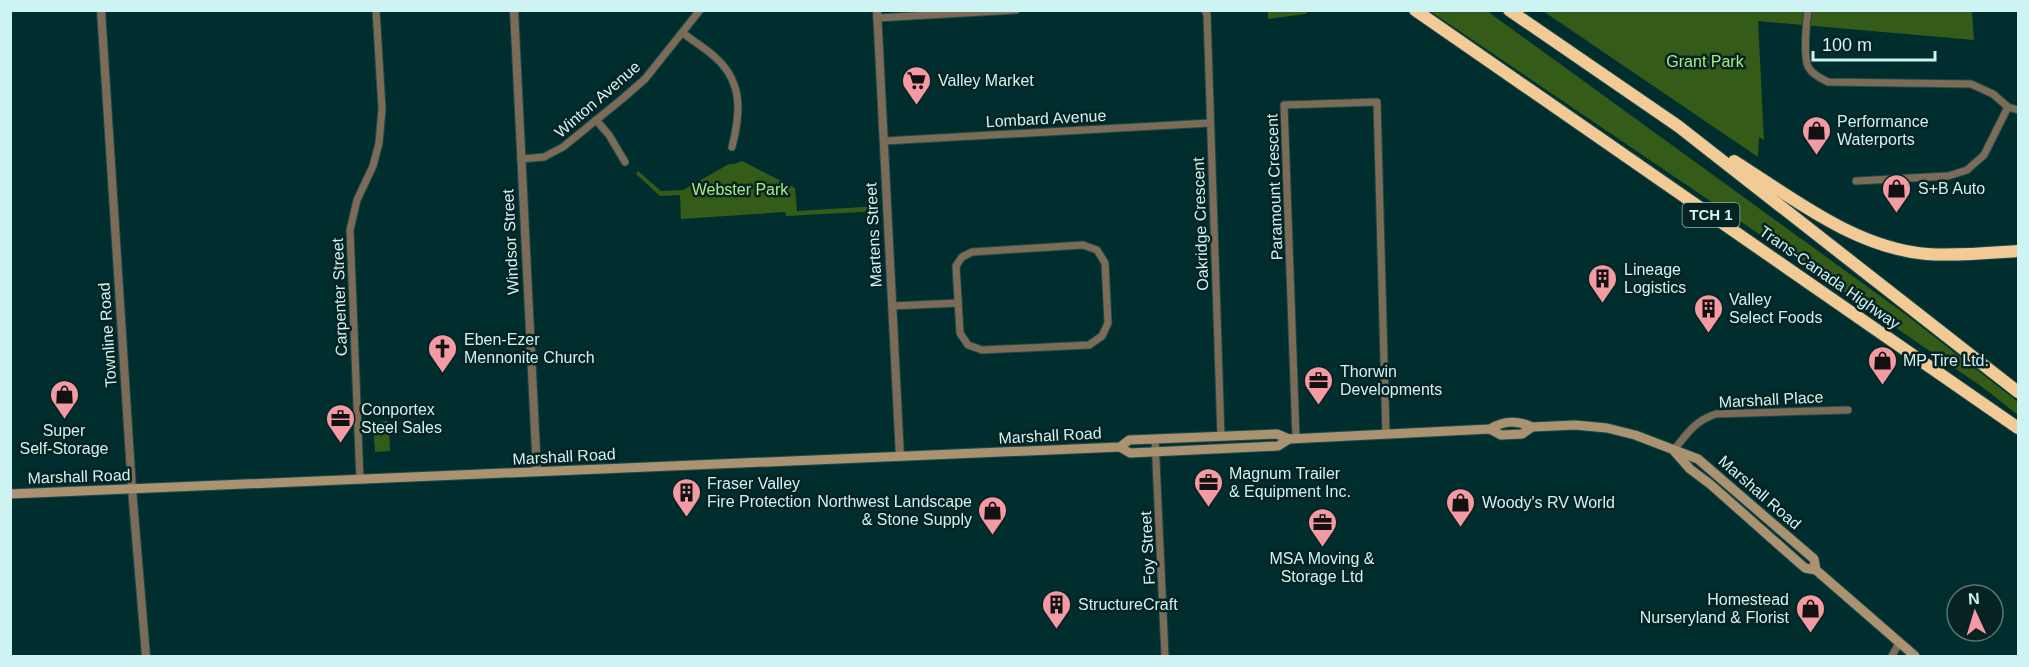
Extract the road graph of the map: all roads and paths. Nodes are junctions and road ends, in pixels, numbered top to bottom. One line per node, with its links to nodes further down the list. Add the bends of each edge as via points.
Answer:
1 (101, 10): 39 (street, Townline Road)
2 (376, 10): 37 (street, Carpenter Street, via 382,109 379,143 350,230)
3 (514, 10): 19 (street, Windsor Street)
4 (700, 10): 11 (street, Winton Avenue)
5 (1016, 10): 10 (street)
6 (1205, 10): 15 (street, Oakridge Crescent)
7 (1416, 10): 27 (highway, Trans-Canada Highway / TCH 1)
8 (1509, 10): 16 (highway, Trans-Canada Highway / TCH 1)
9 (1808, 10): 12 (street, via 1807,65 1828,82 1971,84)
10 (877, 14): 17 (street, Martens Street)
11 (683, 33): 14 (street, Winton Avenue, via 645,79); 18 (street, via 718,59 737,91 739,122)
12 (2008, 106): 13 (street); 21 (street, via 1984,155 1967,170 1948,176)
13 (2019, 110)
14 (596, 120): 19 (street, Winton Avenue, via 564,147 544,157); 20 (street)
15 (1210, 123): 17 (street, Lombard Avenue); 29 (street, Oakridge Crescent)
16 (1678, 126): 22 (highway, via 1831,222 1888,247 1953,255); 25 (highway, Trans-Canada Highway / TCH 1)
17 (884, 141): 24 (street, Martens Street)
18 (732, 147)
19 (521, 159): 36 (street, Windsor Street)
20 (626, 162)
21 (1856, 181)
22 (2019, 251)
23 (958, 303): 23 (street, via 960,333 968,345 982,350 1089,345 1102,336 1108,322 1105,263 1097,250 1083,245 972,252 956,266); 24 (street)
24 (892, 306): 35 (street, Martens Street)
25 (2019, 392)
26 (1848, 410): 34 (street, Marshall Place, via 1716,414 1702,418)
27 (2019, 428)
28 (1386, 434): 31 (main road, Marshall Road); 31 (street, Paramount Crescent, via 1377,102 1284,105); 34 (main road, Marshall Road, via 1490,429 1500,422 1521,422 1532,427 1575,425 1635,435)
29 (1221, 436): 30 (main road, Marshall Road); 31 (main road, Marshall Road, via 1277,434)
30 (1155, 439): 32 (main road, Marshall Road, via 1130,440); 33 (street, Foy Street)
31 (1293, 439): 33 (main road, Marshall Road, via 1278,446)
32 (1120, 447): 33 (main road, Marshall Road, via 1130,453); 35 (main road, Marshall Road)
33 (1156, 451): 45 (street, Foy Street)
34 (1673, 451): 38 (main road, Marshall Road); 41 (main road, Marshall Road, via 1698,459)
35 (900, 457): 36 (main road, Marshall Road)
36 (537, 472): 37 (main road, Marshall Road)
37 (360, 480): 39 (main road, Marshall Road)
38 (1710, 484): 41 (main road, via 1762,522); 42 (main road, Marshall Road, via 1805,568)
39 (132, 489): 40 (main road, Marshall Road); 44 (street, Townline Road)
40 (10, 494)
41 (1767, 518): 42 (main road, Marshall Road, via 1814,559)
42 (1816, 570): 43 (main road, Marshall Road)
43 (1899, 643): 46 (street); 47 (main road, Marshall Road)
44 (146, 657)
45 (1165, 657)
46 (1892, 657)
47 (1915, 657)

